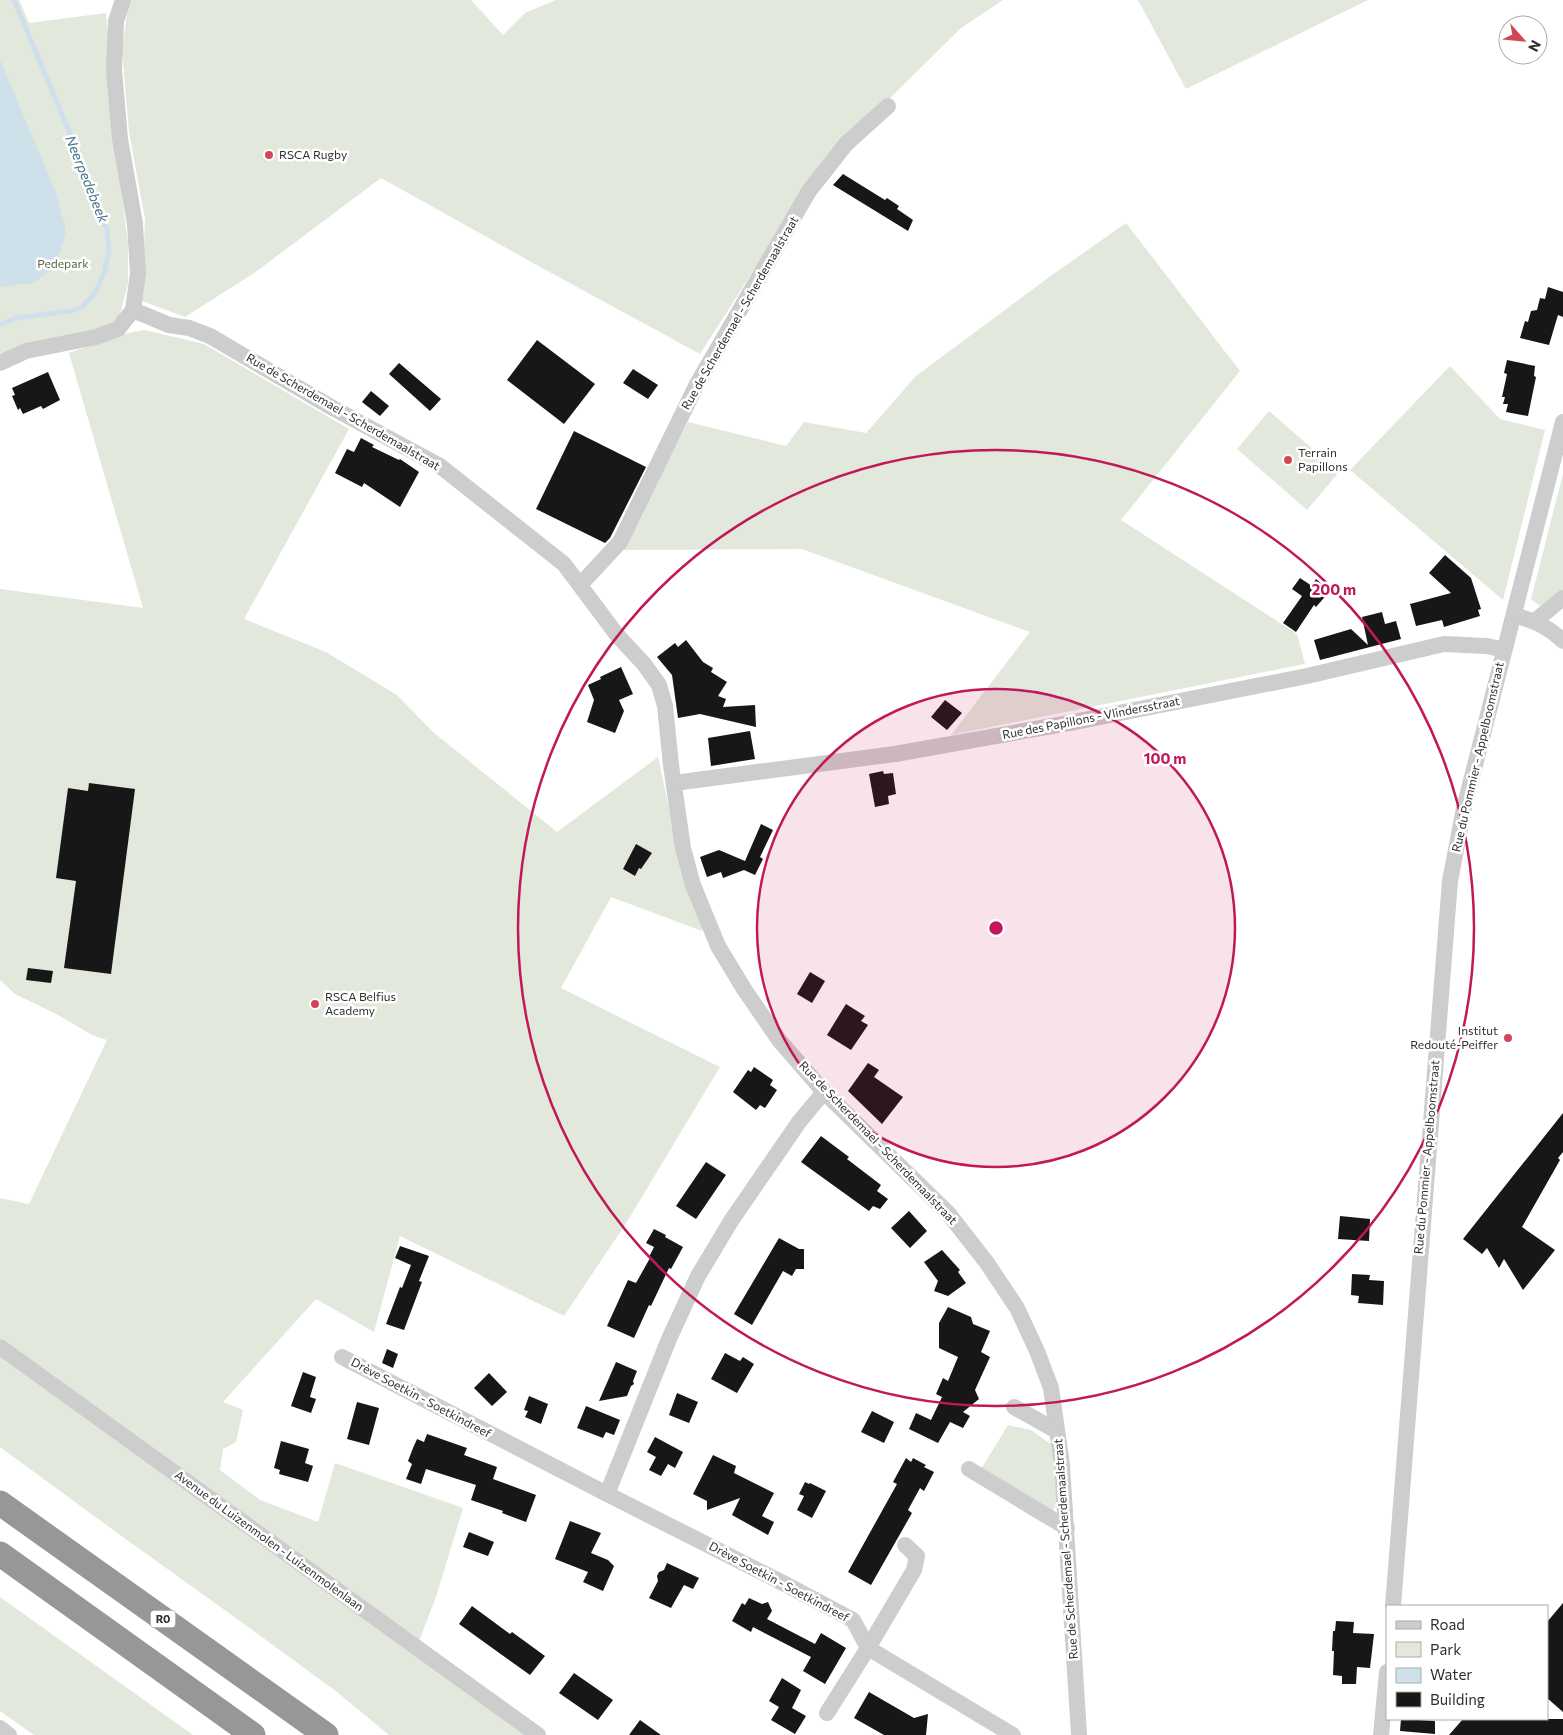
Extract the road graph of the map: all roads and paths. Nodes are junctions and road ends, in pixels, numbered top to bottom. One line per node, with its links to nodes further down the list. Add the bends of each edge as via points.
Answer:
1 (123, 0): 3 (street, via 116,21 114,70 120,138 135,224 138,273)
2 (888, 106): 6 (street, Rue de Scherdemael - Scherdemaalstraat, via 846,144 809,191 697,384 620,542)
3 (133, 310): 4 (street, via 118,329 96,337 26,350); 6 (street, Rue de Scherdemael - Scherdemaalstraat, via 169,325 210,336 440,466 564,564)
4 (0, 363)
5 (1563, 422): 8 (street, Rue du Pommier - Appelboomstraat)
6 (580, 585): 12 (street, Rue de Scherdemael - Scherdemaalstraat, via 659,686 665,706)
7 (1563, 598): 9 (street)
8 (1514, 615): 9 (street); 11 (street, Rue du Pommier - Appelboomstraat)
9 (1535, 620): 10 (street)
10 (1563, 641)
11 (1504, 650): 12 (street, Rue des Papillons - Vlindersstraat, via 1444,644 1307,676 1069,723 894,754); 24 (street, Rue du Pommier - Appelboomstraat, via 1464,808 1450,881)
12 (674, 783): 13 (street, Rue de Scherdemael - Scherdemaalstraat, via 693,885 718,946 780,1040)
13 (824, 1092): 17 (street, Rue de Scherdemael - Scherdemaalstraat, via 948,1213 988,1263 1017,1308 1037,1351 1051,1388); 19 (street, via 799,1122 731,1220 698,1276 668,1339)
14 (0, 1347): 32 (street, Avenue du Luizenmolen - Luizenmolenlaan)
15 (342, 1357): 19 (street, Drève Soetkin - Soetkindreef)
16 (1014, 1407): 17 (street)
17 (1057, 1431): 21 (street, Rue de Scherdemael - Scherdemaalstraat)
18 (969, 1469): 21 (street)
19 (607, 1494): 25 (street, Drève Soetkin - Soetkindreef, via 853,1620)
20 (0, 1503): 31 (highway, R0)
21 (1067, 1528): 34 (street, Rue de Scherdemael - Scherdemaalstraat)
22 (905, 1545): 25 (street, via 917,1556 914,1570)
23 (0, 1554): 30 (highway)
24 (1393, 1605)
25 (868, 1648): 27 (street); 33 (street)
26 (1386, 1682): 35 (street)
27 (827, 1713)
28 (0, 1728): 29 (street)
29 (10, 1735)
30 (253, 1735)
31 (326, 1735)
32 (538, 1735)
33 (1013, 1735)
34 (1079, 1735)
35 (1381, 1735)

